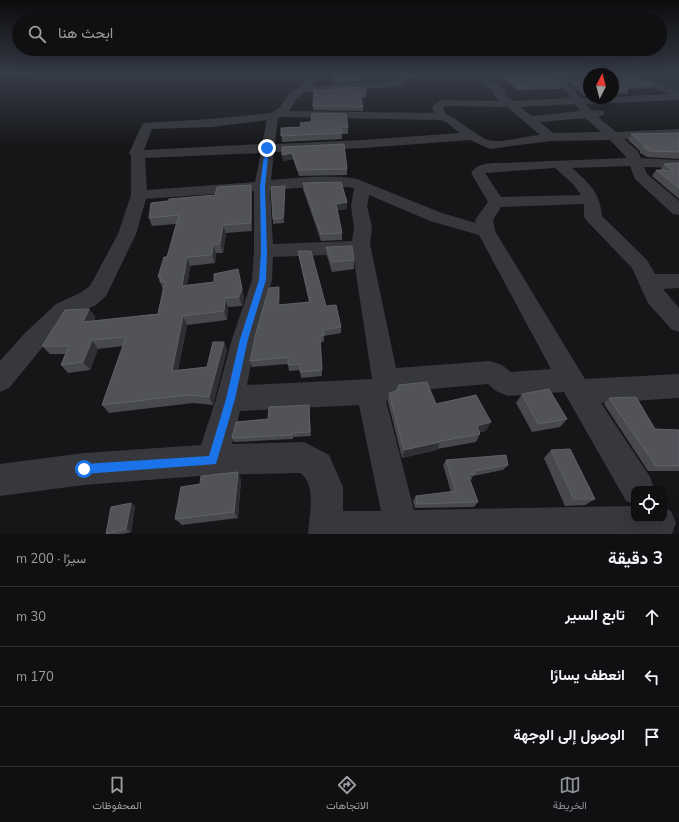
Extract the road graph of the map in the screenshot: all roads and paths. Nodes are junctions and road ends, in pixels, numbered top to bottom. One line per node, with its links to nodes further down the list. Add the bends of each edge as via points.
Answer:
1 (290, 99): 9 (street)
2 (503, 99): 6 (street)
3 (621, 99): 4 (street)
4 (579, 101): 6 (street); 11 (street)
5 (333, 103): 9 (street)
6 (509, 104): 13 (street, via 443,103 437,109); 14 (street)
7 (679, 108): 8 (street)
8 (664, 109)
9 (281, 112): 12 (street); 20 (street); 21 (street, via 210,123 147,126 136,153)
10 (611, 112): 11 (street)
11 (588, 114): 14 (street); 17 (street)
12 (405, 116): 13 (street); 19 (street)
13 (442, 117): 16 (street, via 454,122)
14 (529, 120): 18 (street)
15 (679, 133): 17 (street)
16 (472, 136): 18 (street, via 490,145); 19 (street)
17 (612, 136): 18 (street); 22 (street, via 633,154)
18 (550, 137)
19 (420, 139): 20 (street)
20 (267, 148): 21 (street); 25 (street)
21 (138, 154): 27 (street)
22 (635, 162): 23 (street); 24 (street); 30 (street, via 640,176)
23 (559, 164): 28 (street, via 590,193); 29 (street, via 480,170 478,174)
24 (679, 164)
25 (262, 186): 26 (street, via 347,182); 27 (street); 33 (street)
26 (362, 187): 31 (street, via 436,217); 32 (street, via 359,206 363,227)
27 (139, 195): 37 (street, via 127,234 98,291 88,299 64,310 32,342)
28 (592, 199): 29 (street); 35 (street, via 593,217 640,265)
29 (496, 202): 31 (street, via 484,220)
30 (679, 210)
31 (486, 231): 39 (street)
32 (361, 244): 33 (street, via 355,248); 38 (street)
33 (264, 251): 41 (street, via 262,280 244,339)
34 (679, 281): 35 (street)
35 (648, 282): 36 (street, via 656,297)
36 (679, 323)
37 (0, 380)
38 (378, 386): 39 (street, via 490,372 508,384); 41 (street); 46 (street, via 372,403)
39 (575, 386): 40 (street); 44 (street)
40 (679, 386)
41 (230, 399): 42 (street)
42 (212, 460): 43 (street, via 84,469); 47 (street, via 304,457 318,466 327,487)
43 (0, 480)
44 (636, 486)
45 (661, 525): 46 (street)
46 (402, 528): 47 (street)
47 (326, 532)

